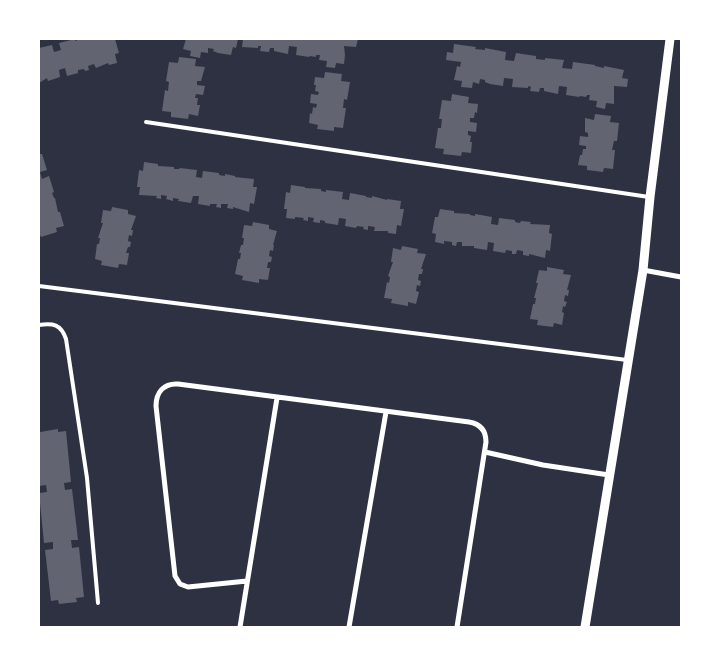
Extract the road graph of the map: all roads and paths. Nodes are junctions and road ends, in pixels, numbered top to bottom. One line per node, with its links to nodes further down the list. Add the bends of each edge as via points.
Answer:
1 (670, 39): 3 (street)
2 (146, 122): 3 (lane)
3 (650, 197): 4 (street)
4 (643, 270): 5 (street); 8 (street)
5 (681, 277)
6 (39, 286): 8 (lane)
7 (39, 324): 14 (lane, via 57,325 66,339 87,478)
8 (628, 360): 12 (street)
9 (277, 398): 10 (street); 13 (street); 13 (street, via 172,384 161,389 156,400 177,580 188,587)
10 (386, 412): 11 (street, via 474,423 485,432); 16 (street)
11 (485, 452): 12 (street); 17 (street)
12 (610, 475): 18 (street)
13 (247, 581): 15 (street)
14 (98, 604)
15 (240, 627)
16 (349, 627)
17 (457, 627)
18 (585, 627)

